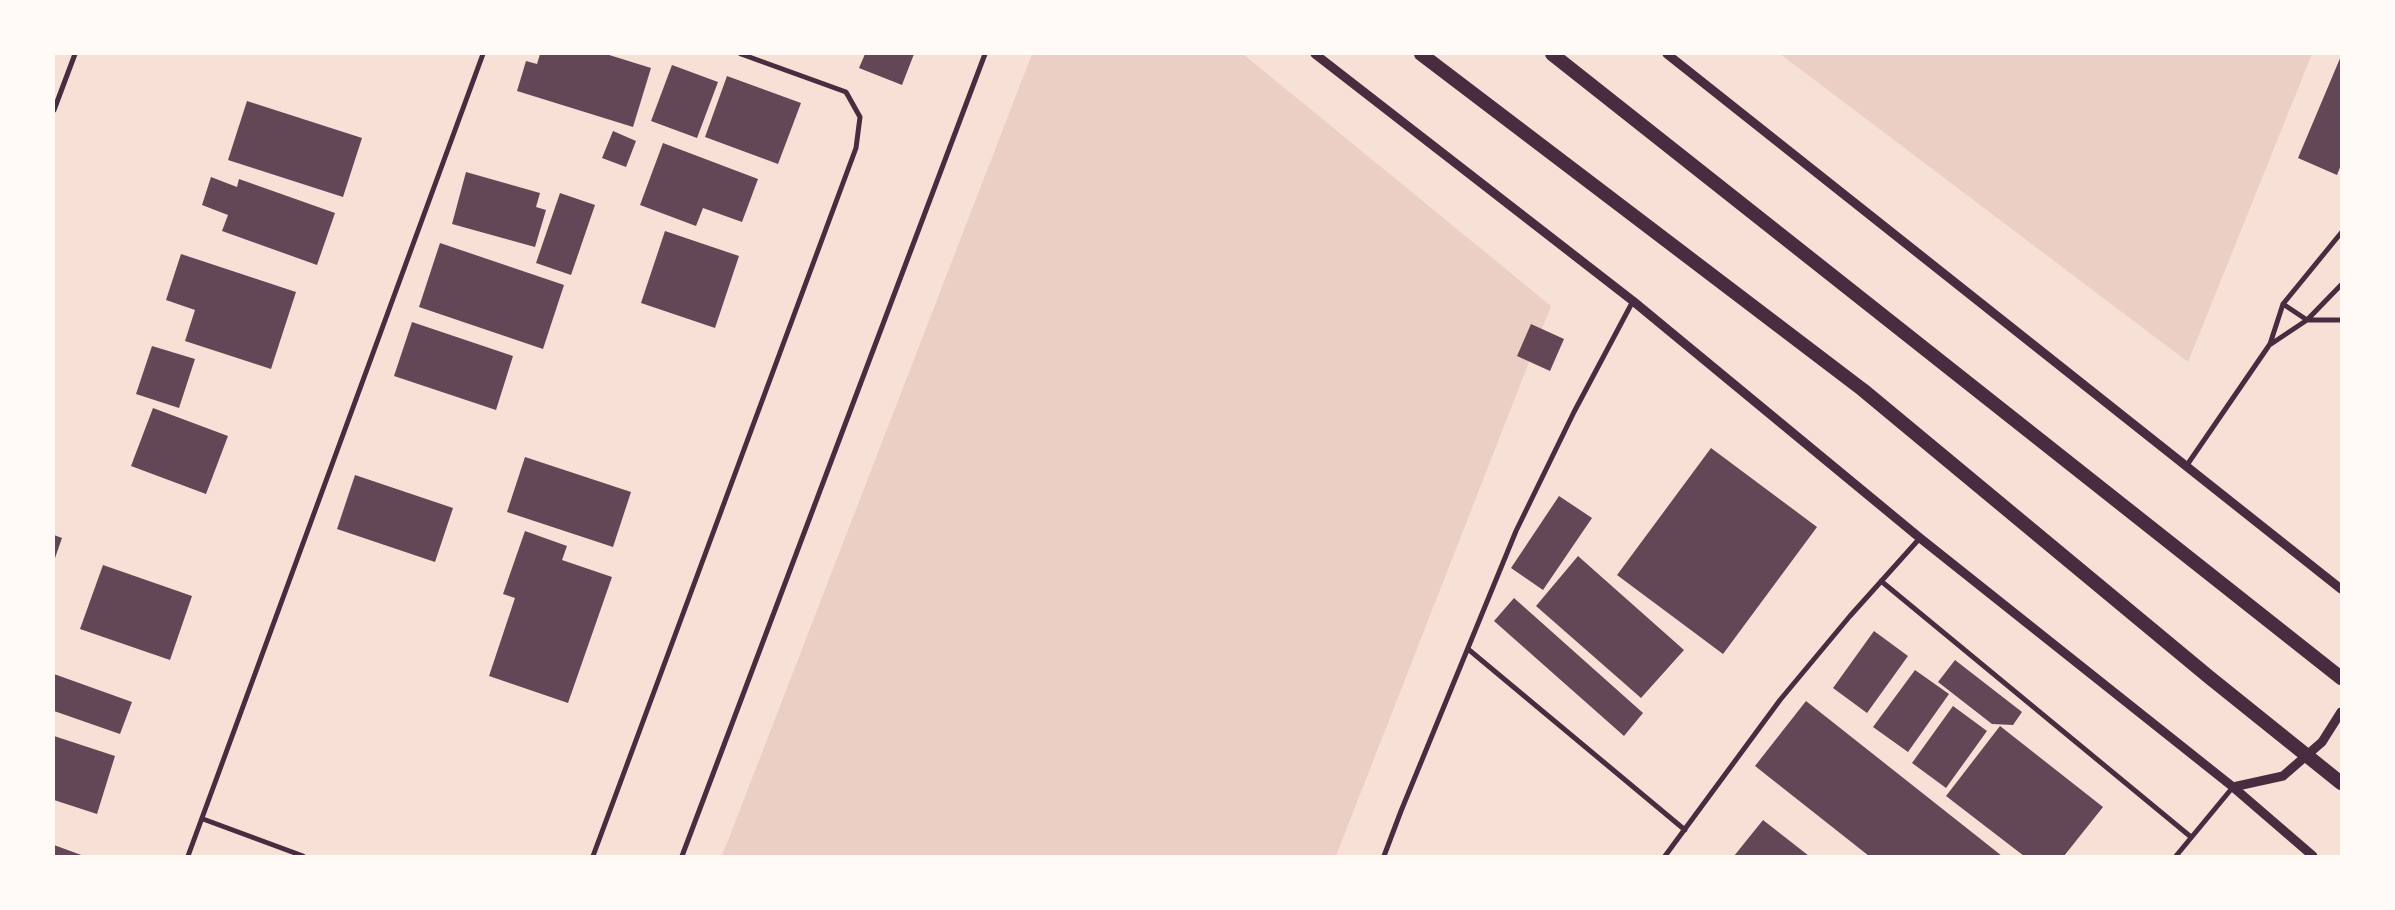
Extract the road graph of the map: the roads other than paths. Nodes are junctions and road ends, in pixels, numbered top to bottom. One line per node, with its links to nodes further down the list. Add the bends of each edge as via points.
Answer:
1 (75, 54): 9 (street)
2 (483, 54): 26 (street)
3 (741, 54): 31 (street, via 846,92 860,117 856,148)
4 (986, 54): 32 (street)
5 (1315, 54): 12 (street)
6 (1421, 54): 24 (highway, via 1863,390)
7 (1552, 54): 22 (highway)
8 (1667, 54): 17 (street)
9 (54, 110)
10 (2341, 233): 13 (street)
11 (2341, 285): 14 (street)
12 (1633, 301): 18 (street); 21 (street, via 1516,531)
13 (2284, 304): 14 (street); 16 (street)
14 (2307, 320): 15 (street); 16 (street)
15 (2341, 320)
16 (2270, 344): 17 (street)
17 (2187, 465): 20 (street)
18 (1920, 538): 19 (street); 25 (street)
19 (1881, 581): 27 (street, via 1780,700); 28 (street)
20 (2341, 588)
21 (1468, 649): 27 (street); 33 (street)
22 (2341, 678)
23 (2341, 712): 25 (street, via 2322,742 2283,776)
24 (2341, 783)
25 (2233, 787): 28 (street); 36 (street)
26 (203, 819): 29 (street); 30 (street)
27 (1685, 830): 34 (street)
28 (2191, 837): 35 (street)
29 (188, 856)
30 (303, 856)
31 (593, 856)
32 (682, 856)
33 (1384, 856)
34 (1665, 856)
35 (2176, 856)
36 (2313, 856)

